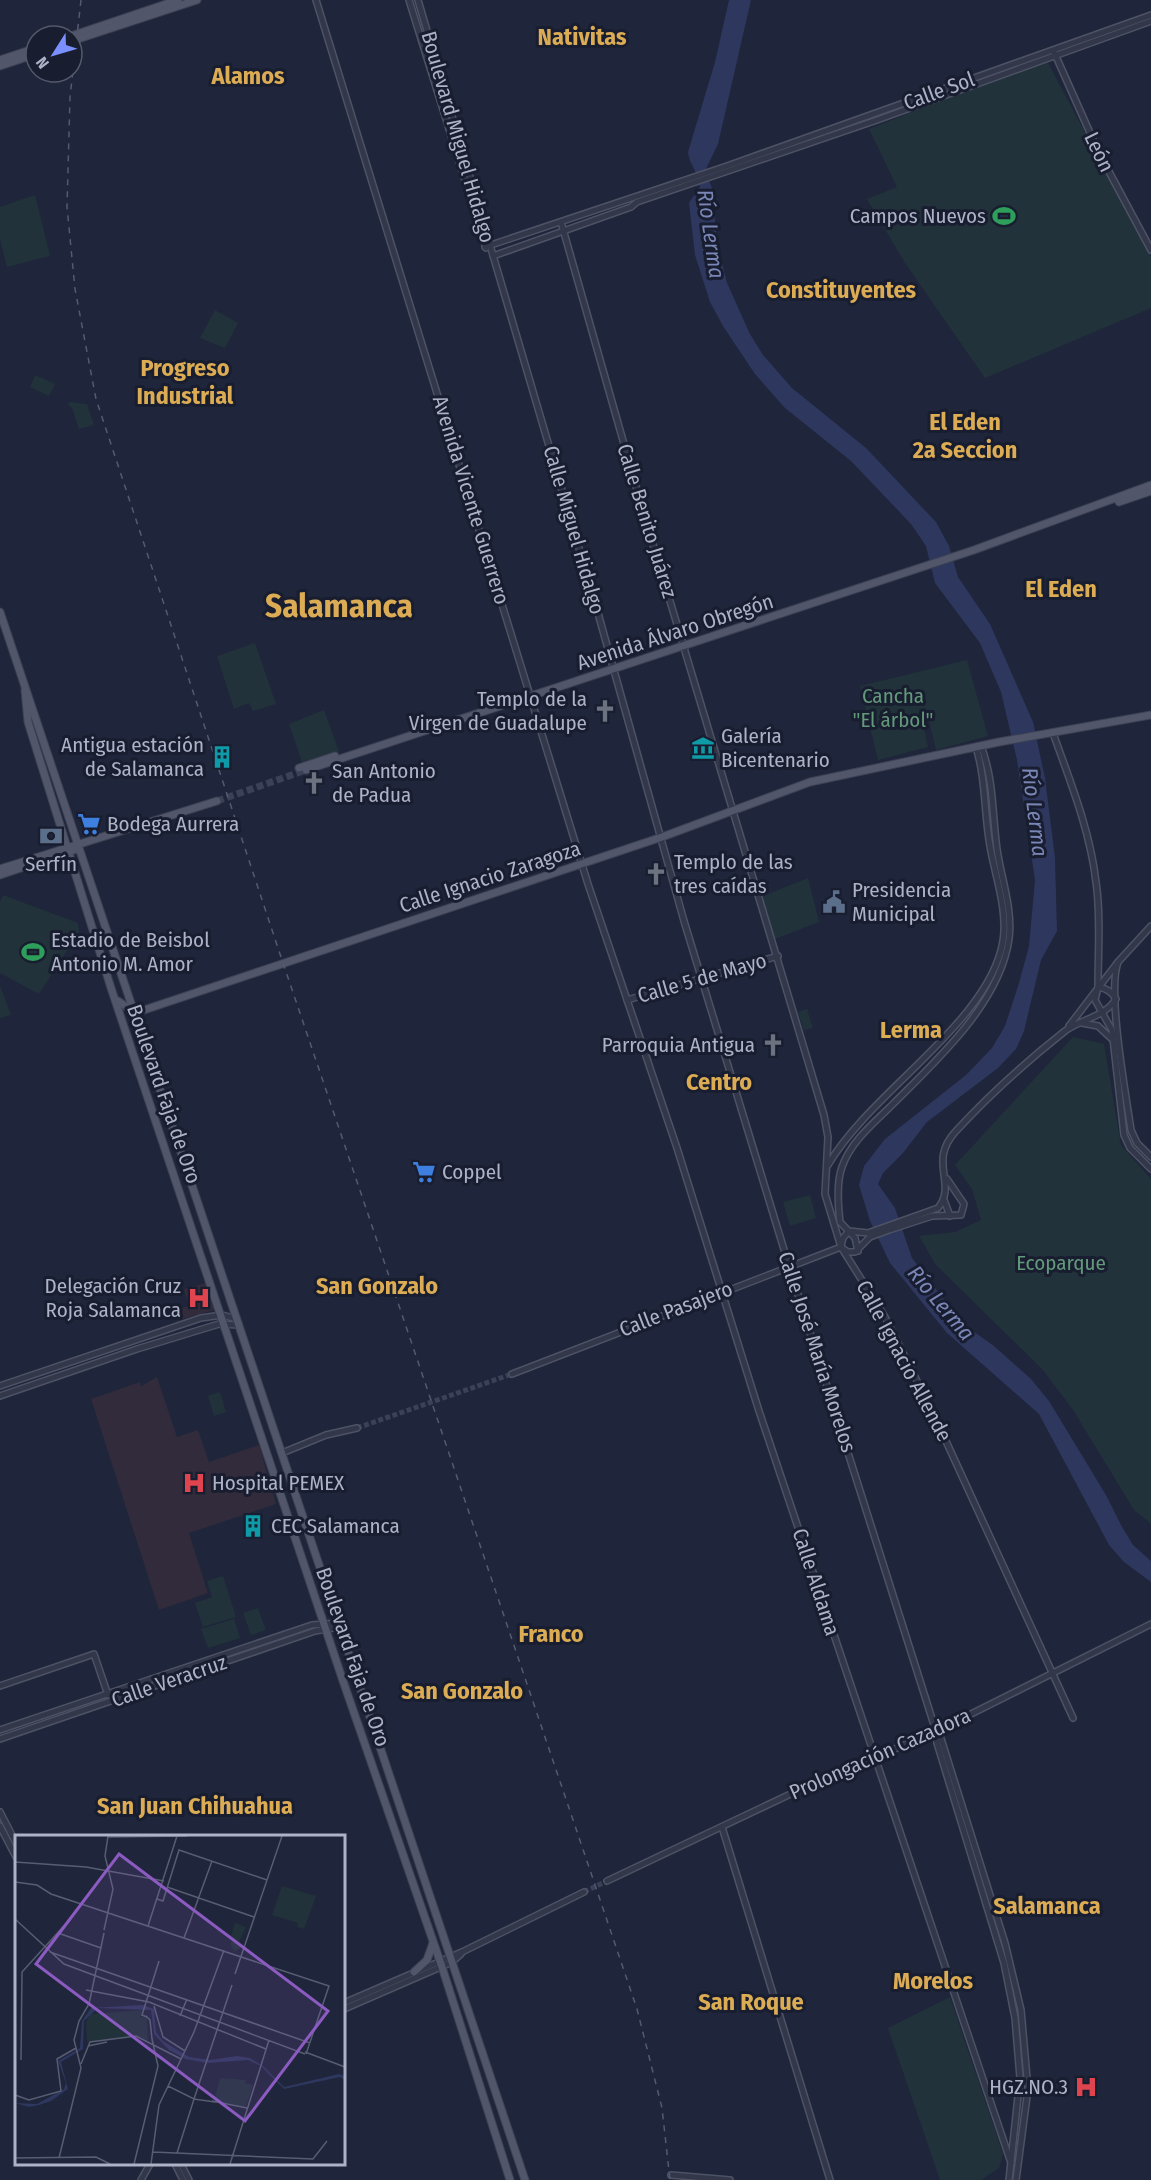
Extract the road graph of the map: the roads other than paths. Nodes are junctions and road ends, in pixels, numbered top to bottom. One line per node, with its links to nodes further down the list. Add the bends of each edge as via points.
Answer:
1 (178, 0): 8 (main road)
2 (197, 0): 9 (main road)
3 (316, 0): 28 (street, Avenida Vicente Guerrero)
4 (409, 0): 18 (street, Boulevard Miguel Hidalgo)
5 (418, 0): 18 (street, Boulevard Miguel Hidalgo)
6 (1151, 15): 11 (street, Calle Sol)
7 (1151, 21): 11 (street, Calle Sol)
8 (84, 32)
9 (84, 37)
10 (24, 52): 13 (main road)
11 (1054, 53): 15 (street, Calle Sol); 19 (street, León)
12 (24, 58): 14 (main road)
13 (0, 60)
14 (0, 66)
15 (636, 199): 16 (street); 17 (street, via 631,207)
16 (561, 222): 17 (street, Calle Benito Juárez); 18 (street)
17 (563, 231): 20 (street); 25 (street, Calle Benito Juárez)
18 (488, 246): 20 (street, Boulevard Miguel Hidalgo)
19 (1151, 250)
20 (493, 256): 26 (street, Calle Miguel Hidalgo)
21 (1151, 486): 23 (main road, Avenida Álvaro Obregón)
22 (1151, 491): 23 (main road, Avenida Álvaro Obregón)
23 (986, 546): 25 (main road, Avenida Álvaro Obregón)
24 (0, 612): 27 (main road)
25 (685, 646): 26 (main road, Avenida Álvaro Obregón); 34 (street, Calle Benito Juárez)
26 (613, 670): 28 (main road, Avenida Álvaro Obregón); 35 (street, Calle Miguel Hidalgo)
27 (26, 688): 36 (main road, Boulevard Faja de Oro); 37 (main road, Boulevard Faja de Oro, via 28,722)
28 (532, 697): 32 (main road, Avenida Álvaro Obregón); 38 (street, Avenida Vicente Guerrero)
29 (1151, 715): 30 (main road, Calle Ignacio Zaragoza)
30 (1049, 733): 31 (main road, Calle Ignacio Zaragoza); 45 (street, via 1080,811 1094,866 1098,896)
31 (979, 746): 34 (main road, Calle Ignacio Zaragoza, via 810,782); 56 (street, via 986,822 1003,914 1003,940 996,966 983,990 947,1033 855,1127); 64 (street, via 992,782 997,847 1009,912 1003,966 990,992 955,1040 851,1149 839,1181)
32 (302, 771)
33 (217, 801): 36 (main road)
34 (733, 812): 35 (main road, Calle Ignacio Zaragoza); 42 (street, Calle Benito Juárez)
35 (662, 837): 38 (main road, Calle Ignacio Zaragoza); 44 (street, Calle Miguel Hidalgo)
36 (79, 847): 37 (main road); 50 (main road, Boulevard Faja de Oro)
37 (69, 849): 39 (main road); 40 (main road); 46 (main road, Boulevard Faja de Oro)
38 (582, 864): 48 (street, Avenida Vicente Guerrero); 50 (main road, Calle Ignacio Zaragoza)
39 (0, 869)
40 (0, 875)
41 (1151, 926): 43 (street)
42 (778, 956): 44 (street, Calle 5 de Mayo); 56 (street, Calle Ignacio Allende, via 826,1126)
43 (1118, 962): 45 (street); 47 (street)
44 (702, 978): 48 (street, Calle 5 de Mayo); 69 (street, Calle José María Morelos)
45 (1098, 987): 47 (street); 49 (street, via 1095,1000); 52 (street)
46 (111, 988): 50 (main road, via 120,1004); 71 (main road, Boulevard Faja de Oro)
47 (1116, 999): 49 (street); 54 (street, via 1131,1130)
48 (627, 1000): 72 (street, Calle Aldama, via 674,1137)
49 (1102, 1012): 51 (street); 53 (street, via 1111,1027)
50 (135, 1013): 70 (main road, Boulevard Faja de Oro)
51 (1078, 1024): 52 (street); 53 (street, via 1098,1026)
52 (1067, 1030): 57 (street, via 954,1132 943,1149)
53 (1113, 1041): 55 (street, via 1125,1139)
54 (1151, 1157)
55 (1151, 1169)
56 (825, 1170): 61 (street, Calle Ignacio Allende)
57 (943, 1172): 58 (street); 59 (street)
58 (953, 1190): 59 (street); 63 (street, via 964,1208 961,1215)
59 (945, 1192): 60 (street)
60 (944, 1200): 62 (street); 63 (street)
61 (830, 1213): 64 (street); 67 (street, Calle Ignacio Allende)
62 (935, 1213): 63 (street); 66 (street)
63 (950, 1216)
64 (842, 1226): 65 (street)
65 (849, 1231): 66 (street); 67 (street); 68 (street)
66 (869, 1235): 68 (street)
67 (840, 1246): 68 (street, via 849,1252); 69 (street, Calle Pasajero); 89 (street, Calle Ignacio Allende, via 899,1346)
68 (858, 1251)
69 (789, 1266): 72 (street, Calle Pasajero); 95 (street, Calle José María Morelos)
70 (222, 1274): 71 (main road); 74 (main road, Boulevard Faja de Oro)
71 (209, 1279): 73 (main road, Boulevard Faja de Oro)
72 (720, 1292): 76 (street, Calle Pasajero); 101 (street, Calle Aldama)
73 (222, 1315): 74 (street); 75 (main road, Boulevard Faja de Oro); 77 (street, via 190,1322)
74 (238, 1322): 75 (street); 79 (main road, Boulevard Faja de Oro)
75 (225, 1324): 78 (main road, Boulevard Faja de Oro); 80 (street, via 136,1349)
76 (512, 1374)
77 (0, 1386)
78 (247, 1390): 79 (main road, via 254,1387); 82 (main road, Boulevard Faja de Oro)
79 (261, 1391): 83 (main road, Boulevard Faja de Oro)
80 (0, 1396)
81 (357, 1428): 83 (street, via 326,1435)
82 (266, 1448): 83 (main road); 85 (main road, Boulevard Faja de Oro)
83 (282, 1454): 84 (main road, Boulevard Faja de Oro)
84 (289, 1477): 85 (main road); 87 (main road, Boulevard Faja de Oro)
85 (281, 1495): 88 (main road, Boulevard Faja de Oro)
86 (1151, 1624): 89 (street, Prolongación Cazadora)
87 (339, 1625): 88 (street, Calle Veracruz); 99 (main road, Boulevard Faja de Oro)
88 (325, 1626): 91 (street, Calle Veracruz); 92 (street, Calle Veracruz); 100 (main road, Boulevard Faja de Oro)
89 (1053, 1672): 93 (street, Calle Ignacio Allende); 95 (street, Prolongación Cazadora)
90 (0, 1686): 91 (street, via 94,1654)
91 (108, 1694): 92 (street); 94 (street, Calle Veracruz)
92 (110, 1701): 97 (street, Calle Veracruz)
93 (1073, 1718)
94 (8, 1727): 96 (street, Calle Veracruz); 97 (street)
95 (936, 1729): 101 (street, Prolongación Cazadora); 115 (street, Calle José María Morelos, via 1013,2004 1020,2078); 128 (street, Calle José María Morelos, via 1005,1943 1021,2010 1028,2089)
96 (0, 1730)
97 (11, 1735): 98 (street, Calle Veracruz)
98 (0, 1739)
99 (378, 1743): 100 (main road); 110 (main road, Boulevard Faja de Oro)
100 (366, 1747): 109 (main road, Boulevard Faja de Oro)
101 (875, 1757): 104 (street, Prolongación Cazadora); 115 (street, Calle Aldama)
102 (0, 1812): 105 (street)
103 (0, 1826): 106 (street)
104 (724, 1827): 107 (street, Prolongación Cazadora); 126 (street)
105 (15, 1841)
106 (15, 1855)
107 (607, 1881)
108 (584, 1892): 110 (street)
109 (433, 1943): 111 (main road, Boulevard Faja de Oro); 112 (main road, via 427,1960)
110 (451, 1959): 111 (street); 123 (main road, Boulevard Faja de Oro)
111 (441, 1963): 112 (street); 114 (street); 122 (main road, Boulevard Faja de Oro)
112 (414, 1972): 113 (street)
113 (345, 2003)
114 (345, 2009)
115 (1011, 2163): 127 (street, Calle José María Morelos)
116 (149, 2165): 119 (street)
117 (176, 2165): 120 (street)
118 (182, 2165): 121 (street)
119 (141, 2180)
120 (183, 2180)
121 (189, 2180)
122 (510, 2180)
123 (525, 2180)
124 (675, 2180): 125 (street, via 671,2175)
125 (730, 2180)
126 (830, 2180)
127 (1009, 2180)
128 (1016, 2180)

